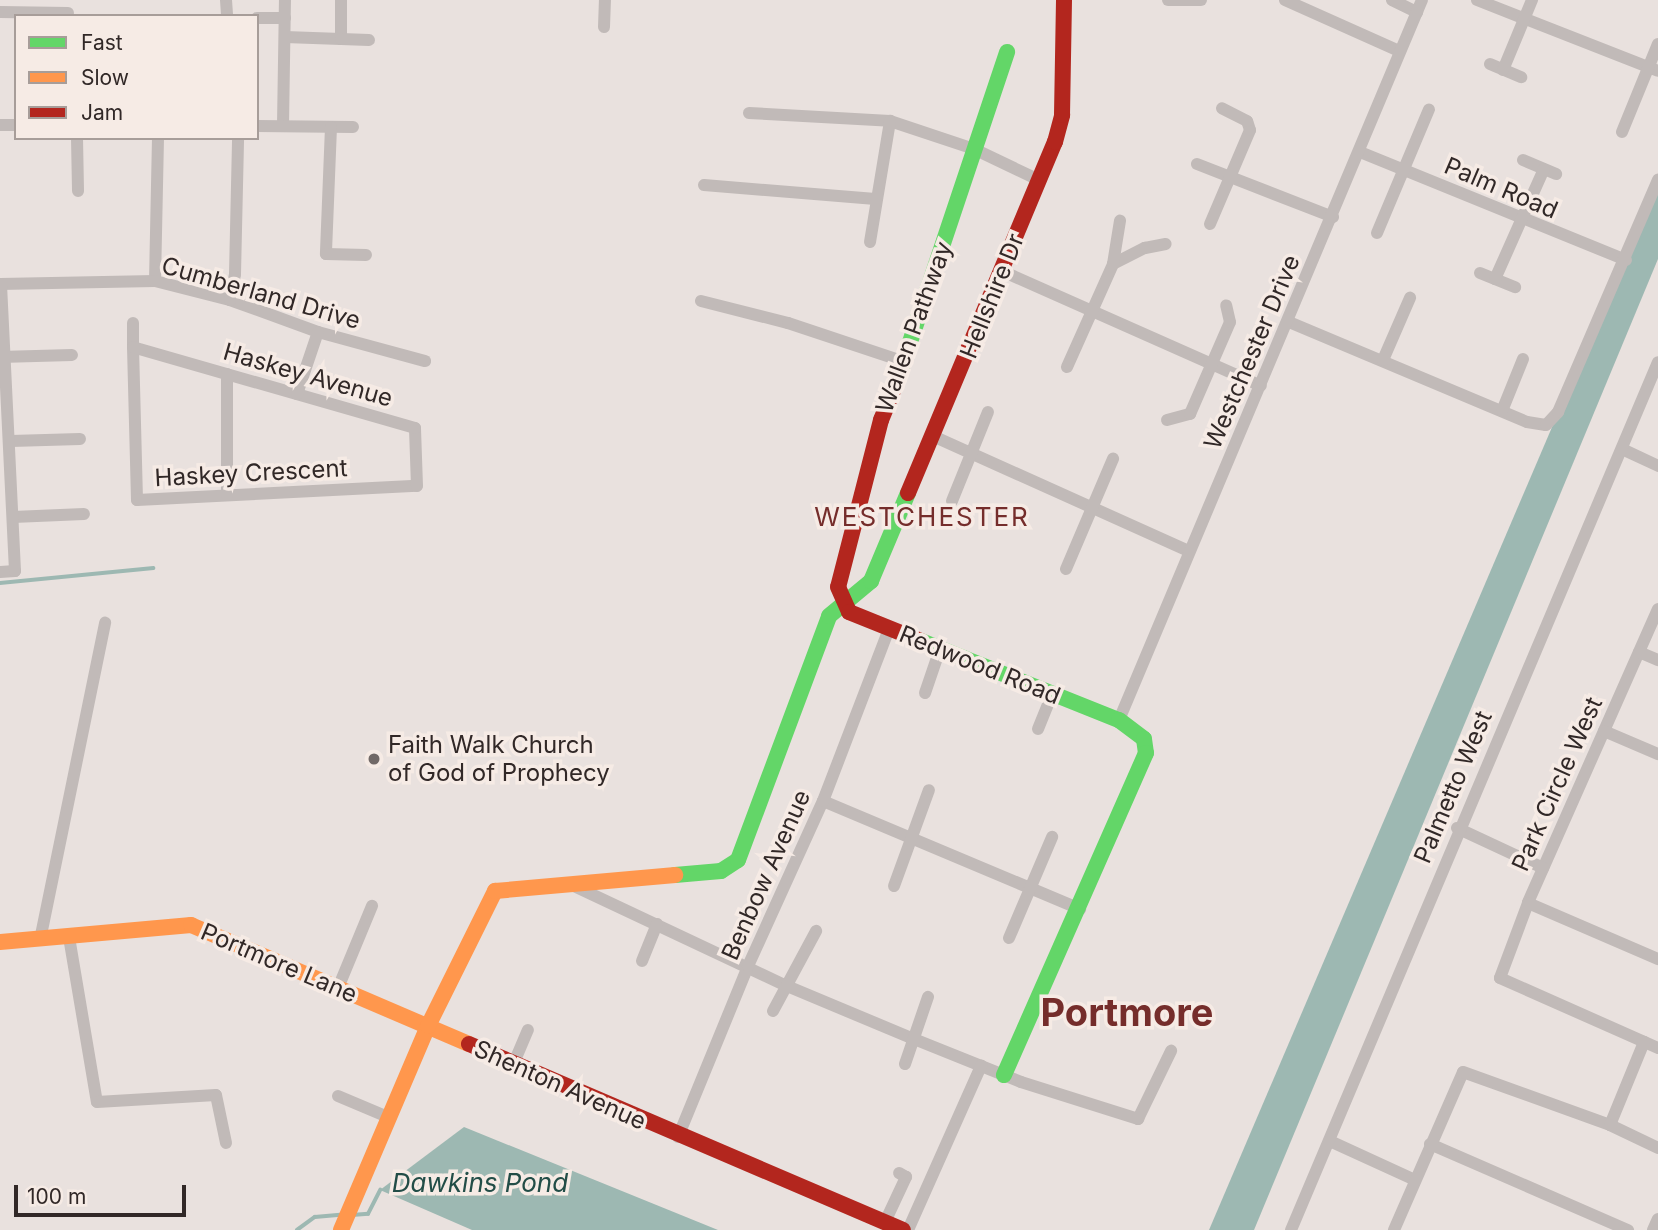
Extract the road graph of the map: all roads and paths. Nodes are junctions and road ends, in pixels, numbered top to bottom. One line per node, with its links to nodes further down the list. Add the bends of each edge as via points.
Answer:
1 (285, 0): 16 (street)
2 (341, 0): 19 (street)
3 (605, 0): 17 (street)
4 (1064, 0): 46 (street, Hellshire Dr, via 1062,116)
5 (1168, 0): 6 (street)
6 (1201, 0)
7 (1392, 0): 11 (street)
8 (1477, 0): 14 (street)
9 (1532, 0): 14 (street)
10 (1289, 1): 22 (street)
11 (1420, 6): 22 (street, Westchester Drive)
12 (68, 10): 13 (street)
13 (0, 12)
14 (1525, 17): 25 (street); 26 (street)
15 (259, 18): 16 (street)
16 (285, 18): 18 (street)
17 (604, 27)
18 (285, 37): 19 (street); 32 (street)
19 (341, 39): 20 (street)
20 (369, 40)
21 (1658, 44): 25 (street)
22 (1399, 51): 41 (street, Westchester Drive)
23 (1007, 52): 40 (street, Wallen Pathway)
24 (1490, 64): 26 (street)
25 (1653, 69): 36 (street)
26 (1503, 70): 27 (street)
27 (1521, 77)
28 (1222, 108): 45 (street, via 1250,127)
29 (1429, 109): 44 (street)
30 (749, 113): 31 (street)
31 (890, 121): 40 (street); 50 (street)
32 (283, 125): 33 (street); 34 (street)
33 (259, 126)
34 (331, 127): 35 (street); 58 (street, via 326,254)
35 (353, 127)
36 (1622, 132)
37 (77, 140): 49 (street)
38 (158, 140): 64 (street)
39 (239, 140): 68 (street, via 235,274)
40 (974, 149): 46 (street); 81 (street, Wallen Pathway)
41 (1360, 152): 44 (street, Palm Road); 51 (street, Westchester Drive)
42 (1523, 160): 52 (street, via 1550,172)
43 (1196, 164): 45 (street)
44 (1404, 170): 52 (street, Palm Road); 55 (street)
45 (1231, 176): 51 (street); 54 (street)
46 (1039, 180): 61 (street, Hellshire Dr)
47 (1658, 180): 59 (street)
48 (704, 184): 50 (street)
49 (78, 191)
50 (875, 199): 56 (street)
51 (1333, 217): 72 (street, Westchester Drive)
52 (1521, 220): 59 (street, Palm Road); 63 (street)
53 (1120, 221): 60 (street)
54 (1210, 223)
55 (1377, 233)
56 (870, 242)
57 (1166, 244): 60 (street, via 1144,248)
58 (366, 255)
59 (1626, 260): 88 (street, via 1553,420 1536,425)
60 (1113, 264): 71 (street)
61 (1002, 271): 71 (street); 91 (street, Hellshire Dr)
62 (1480, 273): 63 (street)
63 (1495, 279): 66 (street)
64 (155, 281): 65 (street, Cumberland Drive); 68 (street, Cumberland Drive)
65 (1, 284): 77 (street)
66 (1515, 287)
67 (1410, 299): 79 (street)
68 (230, 300): 74 (street, Cumberland Drive)
69 (701, 301): 81 (street, via 788,323)
70 (1226, 305): 83 (street, via 1232,315)
71 (1091, 313): 83 (street); 84 (street)
72 (1289, 321): 79 (street); 86 (street, Westchester Drive)
73 (133, 323): 75 (street, Haskey Crescent)
74 (318, 332): 80 (street, Cumberland Drive); 87 (street)
75 (133, 347): 85 (street, Haskey Avenue); 100 (street, Haskey Crescent, via 138,500)
76 (72, 355): 77 (street)
77 (3, 357): 93 (street)
78 (1522, 359): 88 (street)
79 (1383, 360): 88 (street)
80 (425, 361)
81 (905, 362): 108 (street, Wallen Pathway, via 881,420 838,587)
82 (1658, 362): 94 (street, Palmetto West)
83 (1213, 364): 86 (street); 90 (street, via 1190,414)
84 (1067, 367)
85 (227, 374): 87 (street, Haskey Avenue); 100 (street)
86 (1261, 386): 105 (street, Westchester Drive)
87 (297, 394): 99 (street, Haskey Avenue, via 415,428)
88 (1502, 411)
89 (988, 412): 95 (street)
90 (1167, 420)
91 (935, 437): 95 (street); 108 (street, Hellshire Dr, via 871,581)
92 (80, 439): 93 (street)
93 (11, 441): 98 (street)
94 (1622, 449): 97 (street); 123 (street, Palmetto West)
95 (970, 453): 101 (street); 102 (street)
96 (1113, 459): 102 (street)
97 (1658, 466)
98 (5, 467): 104 (street)
99 (417, 486): 100 (street, Haskey Crescent)
100 (227, 495)
101 (952, 501)
102 (1093, 509): 105 (street); 106 (street)
103 (83, 514): 104 (street)
104 (13, 517): 107 (street, via 15,571)
105 (1189, 551): 117 (street, Westchester Drive)
106 (1066, 569)
107 (0, 572)
108 (843, 605): 111 (street, Redwood Road); 127 (street, via 829,616 822,632 738,860 721,871)
109 (1658, 609): 113 (street, Park Circle West)
110 (104, 624): 137 (street)
111 (889, 629): 112 (street, Redwood Road); 122 (street, Benbow Avenue)
112 (940, 649): 115 (street); 116 (street, Redwood Road)
113 (1639, 652): 114 (street); 119 (street, Park Circle West)
114 (1658, 660)
115 (925, 693)
116 (1052, 695): 117 (street, Redwood Road); 118 (street)
117 (1119, 720): 132 (street, via 1144,739 1146,753)
118 (1038, 729)
119 (1604, 731): 120 (street); 126 (street, Park Circle West)
120 (1658, 754)
121 (929, 790): 124 (street)
122 (823, 801): 124 (street); 141 (street, Benbow Avenue)
123 (1457, 828): 126 (street); 160 (street, Palmetto West)
124 (911, 835): 128 (street); 129 (street)
125 (1052, 838): 129 (street)
126 (1543, 868): 130 (street, Park Circle West)
127 (572, 884): 133 (street); 146 (street, via 495,891)
128 (894, 886)
129 (1029, 890): 132 (street); 136 (street)
130 (1528, 903): 139 (street); 149 (street, Park Circle West, via 1500,978)
131 (372, 906): 143 (street)
132 (1080, 909): 155 (street)
133 (657, 924): 140 (street); 141 (street)
134 (816, 931): 142 (street)
135 (69, 937): 137 (street, Portmore Lane); 143 (street, Portmore Lane, via 191,925); 161 (street, via 97,1102 216,1095)
136 (1009, 938)
137 (40, 940): 138 (street, Portmore Lane)
138 (0, 942)
139 (1658, 959)
140 (642, 961)
141 (748, 966): 142 (street); 159 (street, Benbow Avenue)
142 (787, 986): 145 (street); 148 (street)
143 (338, 988): 146 (street, Portmore Lane)
144 (928, 997): 148 (street)
145 (773, 1011)
146 (428, 1026): 153 (street, Shenton Avenue); 157 (street)
147 (528, 1030): 153 (street)
148 (914, 1039): 152 (street); 154 (street)
149 (1644, 1042): 150 (street); 158 (street)
150 (1658, 1048)
151 (1171, 1051): 155 (street, via 1138,1119)
152 (905, 1064)
153 (513, 1065): 159 (street, Shenton Avenue)
154 (981, 1066): 155 (street); 171 (street)
155 (1004, 1075)
156 (338, 1096): 157 (street)
157 (390, 1118): 169 (street)
158 (1610, 1125): 162 (street, via 1463,1072); 163 (street)
159 (678, 1137): 167 (street, Shenton Avenue)
160 (1332, 1142): 165 (street); 172 (street, Palmetto West)
161 (226, 1143)
162 (1430, 1144): 165 (street); 174 (street)
163 (1658, 1148)
164 (899, 1173): 167 (street, via 906,1177)
165 (1415, 1180): 168 (street)
166 (1658, 1219): 175 (street)
167 (885, 1223): 170 (street, Shenton Avenue)
168 (1395, 1227): 173 (street)
169 (341, 1228)
170 (902, 1230)
171 (908, 1230)
172 (1291, 1230)
173 (1410, 1230)
174 (1628, 1230)
175 (1653, 1230)

